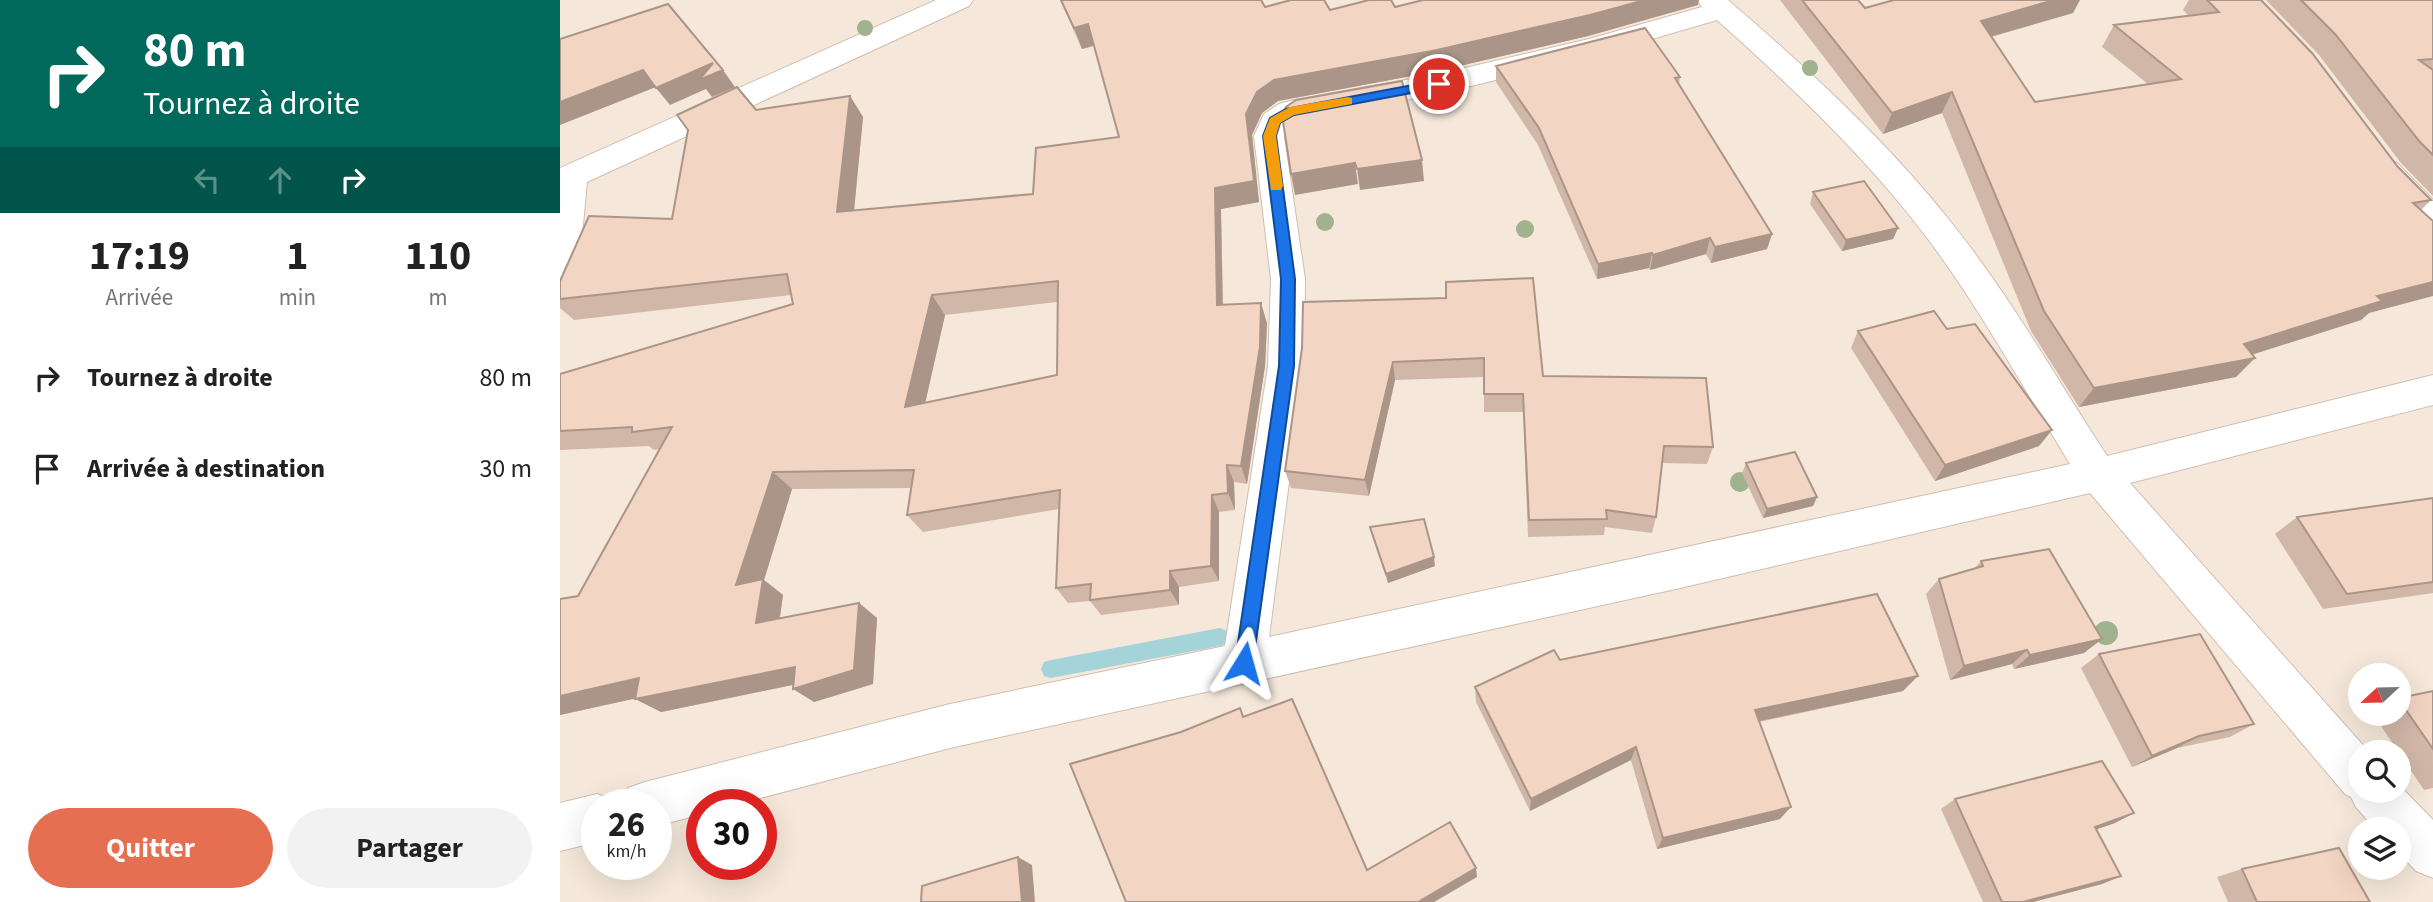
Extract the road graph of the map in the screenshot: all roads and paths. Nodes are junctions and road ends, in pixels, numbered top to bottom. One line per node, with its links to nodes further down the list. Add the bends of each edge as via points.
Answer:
1 (959, 0): 4 (street)
2 (1716, 5): 8 (street, via 1859,138 1939,230); 9 (street, via 1594,47 1439,84 1290,111 1275,121 1269,136 1288,279 1286,366)
3 (2371, 151): 5 (street)
4 (565, 179): 6 (street)
5 (2433, 220)
6 (560, 289)
7 (2433, 390): 8 (street)
8 (2098, 475): 9 (street); 10 (street)
9 (1244, 663): 11 (street, via 950,726)
10 (2348, 763)
11 (672, 798)
12 (2384, 803): 15 (street)
13 (581, 821): 14 (street)
14 (560, 827)
15 (2433, 854)

